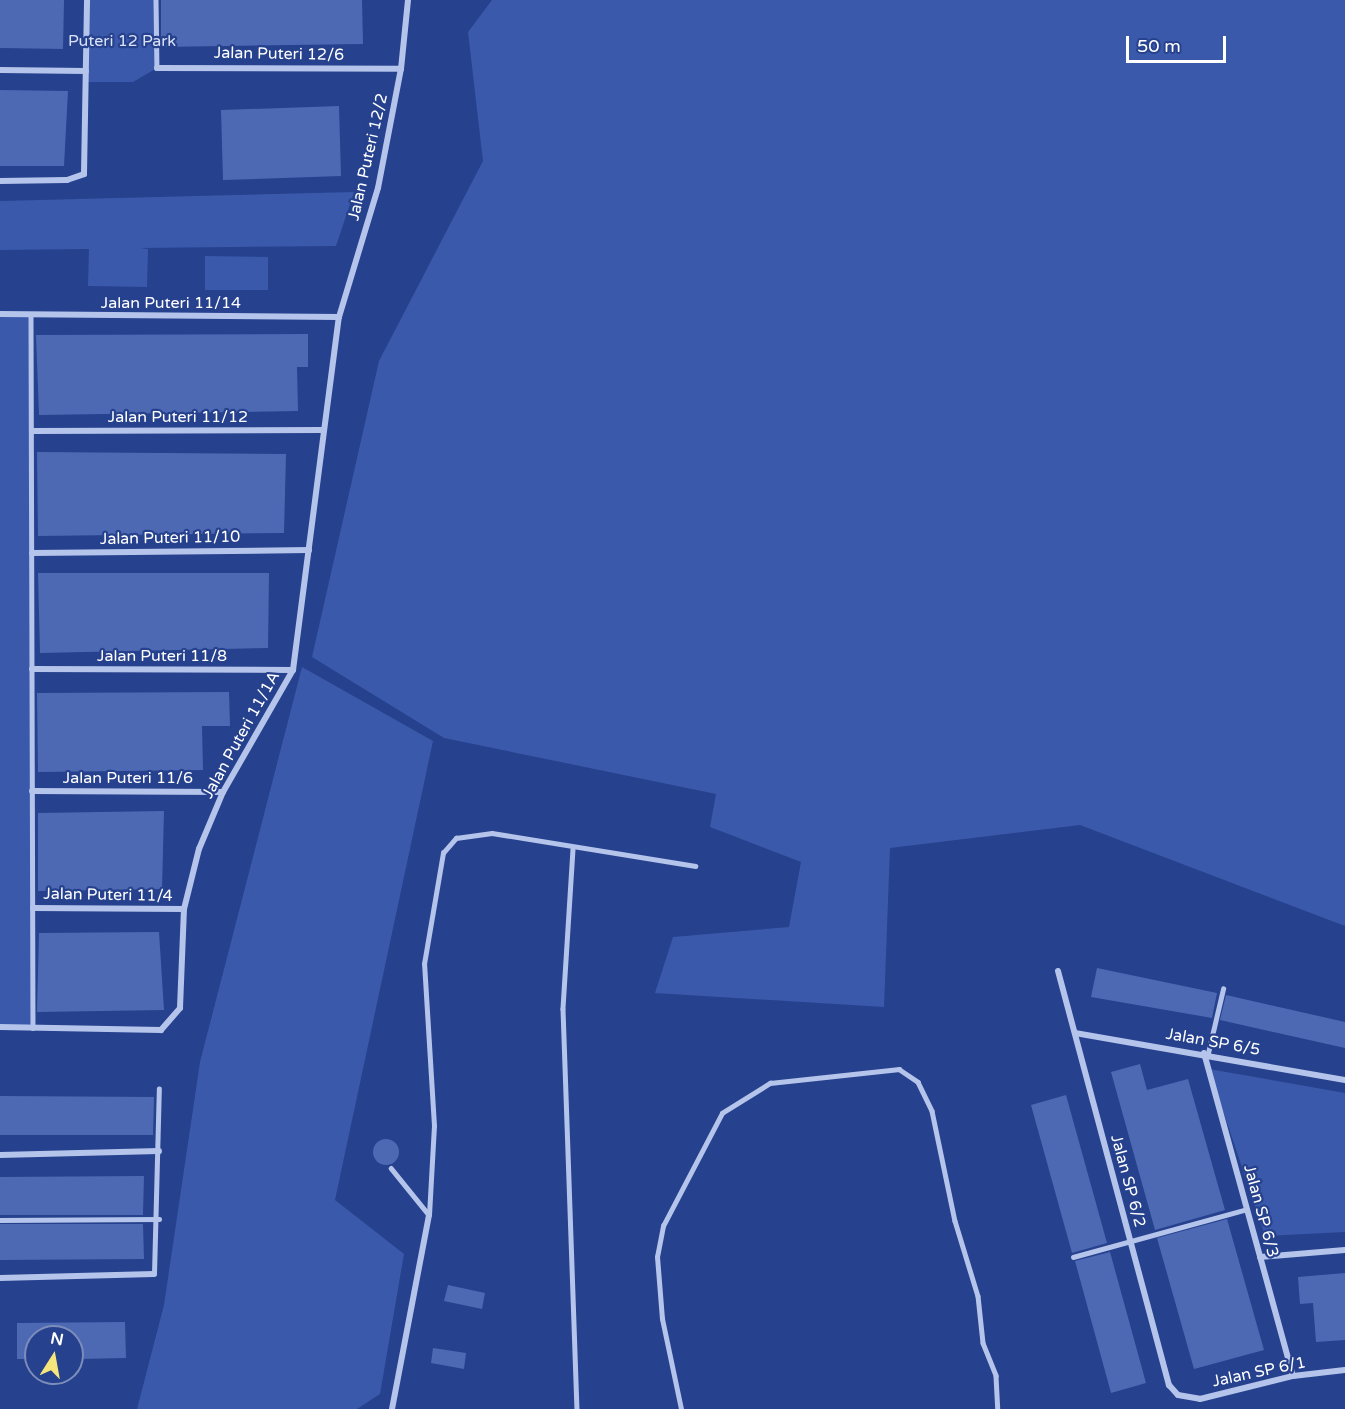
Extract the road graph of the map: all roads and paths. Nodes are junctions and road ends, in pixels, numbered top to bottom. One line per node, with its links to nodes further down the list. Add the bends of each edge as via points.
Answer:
1 (87, 0): 7 (street)
2 (156, 0): 4 (lane)
3 (408, 0): 5 (street, Jalan Puteri 12/2)
4 (157, 68): 5 (street, Jalan Puteri 12/6)
5 (401, 69): 11 (street, Jalan Puteri 12/2, via 378,188)
6 (0, 70): 7 (street)
7 (86, 71): 8 (street, via 84,174 67,180)
8 (0, 181)
9 (2, 314): 10 (street, Jalan Puteri 11/14)
10 (32, 315): 11 (street, Jalan Puteri 11/14); 12 (lane)
11 (339, 318): 13 (street, Jalan Puteri 11/1A)
12 (32, 430): 13 (street, Jalan Puteri 11/12); 15 (lane)
13 (323, 430): 14 (street, Jalan Puteri 11/1A)
14 (309, 550): 15 (street, Jalan Puteri 11/10); 17 (street, Jalan Puteri 11/1A)
15 (32, 553): 16 (lane)
16 (32, 669): 17 (street, Jalan Puteri 11/8); 18 (lane)
17 (292, 670): 19 (street, Jalan Puteri 11/1A)
18 (32, 790): 19 (street, Jalan Puteri 11/6); 22 (lane)
19 (223, 792): 23 (street, Jalan Puteri 11/1A, via 199,849)
20 (573, 849): 21 (lane); 36 (lane, via 470,832 456,838 443,853 424,964 434,1126); 49 (lane, via 563,1009)
21 (695, 866)
22 (33, 908): 23 (street, Jalan Puteri 11/4); 27 (lane)
23 (184, 909): 27 (street, Jalan Puteri 11/1A, via 180,1008 174,1022 161,1030)
24 (1058, 971): 28 (street, Jalan SP 6/2)
25 (1223, 989): 29 (lane)
26 (0, 1028): 27 (street, Jalan Puteri 11/1A)
27 (33, 1028)
28 (1075, 1033): 29 (street, Jalan SP 6/5); 39 (street, Jalan SP 6/2)
29 (1206, 1053): 30 (street, Jalan SP 6/5); 35 (street, Jalan SP 6/3)
30 (1345, 1080)
31 (159, 1089): 32 (lane)
32 (159, 1151): 33 (street); 37 (lane)
33 (0, 1155)
34 (391, 1168): 36 (lane)
35 (1247, 1209): 39 (lane); 42 (street, Jalan SP 6/3)
36 (429, 1215): 48 (street)
37 (159, 1219): 38 (lane); 43 (lane)
38 (0, 1220)
39 (1130, 1240): 41 (lane); 47 (street, Jalan SP 6/2, via 1169,1385)
40 (1345, 1250): 42 (street)
41 (1073, 1257)
42 (1260, 1257): 46 (street, Jalan SP 6/3)
43 (154, 1274): 44 (street)
44 (0, 1278)
45 (1345, 1370): 46 (street, Jalan SP 6/1)
46 (1293, 1376): 47 (street, Jalan SP 6/1, via 1200,1399)
47 (1178, 1395)
48 (392, 1409)
49 (577, 1409)
50 (681, 1409): 51 (lane, via 662,1319 657,1257 663,1226 722,1113 770,1083 899,1069 918,1082 932,1111 955,1221 978,1296 983,1343 996,1376)
51 (998, 1409)

